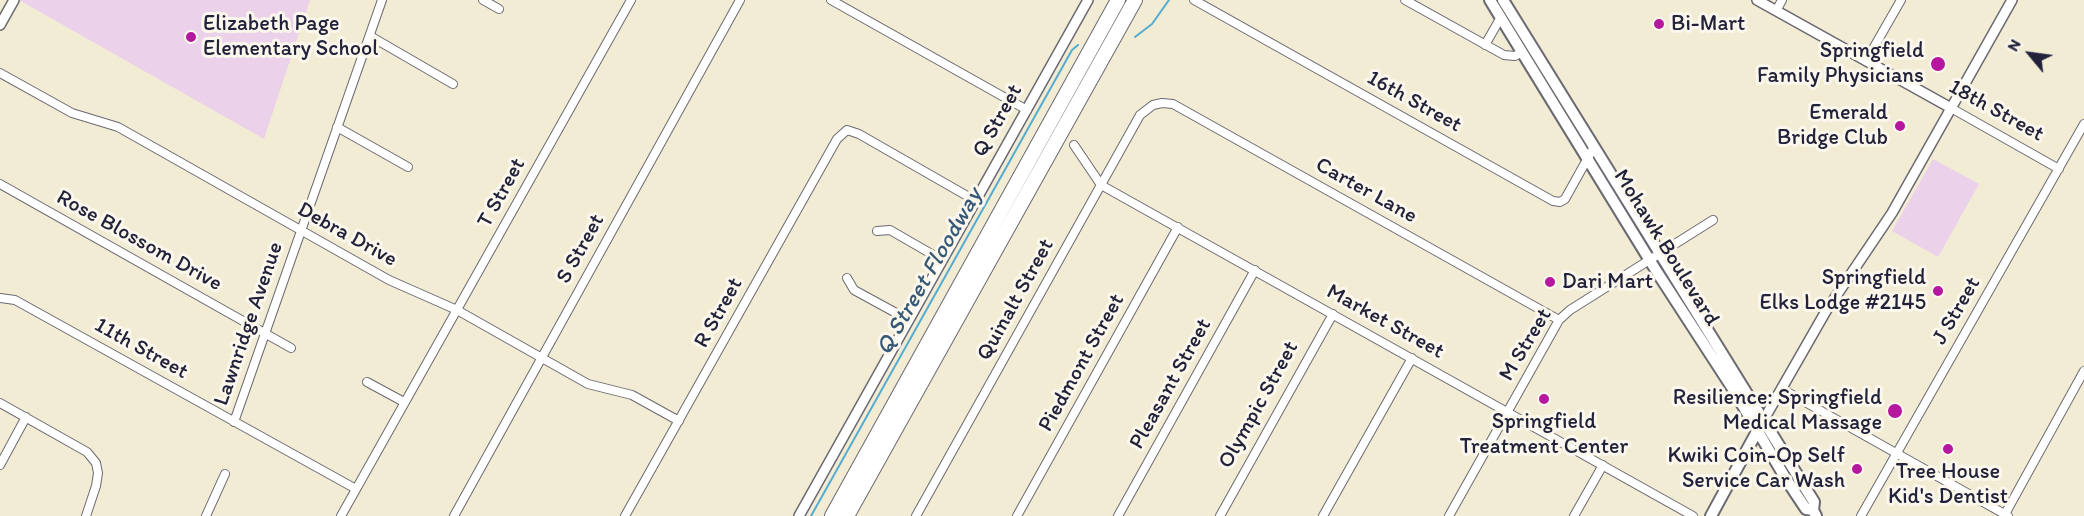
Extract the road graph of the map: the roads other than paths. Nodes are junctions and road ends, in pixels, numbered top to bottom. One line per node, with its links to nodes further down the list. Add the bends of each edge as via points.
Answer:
1 (14, 0): 20 (street)
2 (382, 0): 21 (street, Lawnridge Avenue)
3 (483, 0): 18 (street)
4 (631, 0): 49 (street, T Street)
5 (740, 0): 55 (street, S Street)
6 (831, 0): 29 (street)
7 (1088, 0): 29 (street, Q Street)
8 (1119, 0): 80 (highway)
9 (1135, 0): 81 (highway)
10 (1194, 0): 33 (street, 16th Street, via 1553,201 1565,199)
11 (1406, 0): 22 (street)
12 (1490, 0): 17 (main road, Mohawk Boulevard)
13 (1757, 0): 19 (street, 18th Street)
14 (1782, 0): 19 (street)
15 (1901, 0): 24 (street)
16 (2012, 0): 28 (street)
17 (1505, 6): 22 (street); 23 (main road, Mohawk Boulevard); 33 (main road, Mohawk Boulevard)
18 (499, 9)
19 (1776, 10): 24 (street, 18th Street)
20 (0, 25)
21 (370, 36): 26 (street); 31 (street, Lawnridge Avenue)
22 (1485, 45): 23 (street, via 1508,56)
23 (1522, 52): 33 (main road, Mohawk Boulevard)
24 (1866, 61): 28 (street, 18th Street)
25 (0, 73): 41 (street, Debra Drive, via 72,113 118,128)
26 (453, 84)
27 (1153, 105): 37 (street, Quinalt Street, via 1140,115); 52 (street, Carter Lane, via 1173,104)
28 (1951, 108): 35 (street, 18th Street); 59 (street, via 1892,213 1826,311)
29 (1027, 110): 38 (street, Q Street)
30 (2084, 124): 35 (street, J Street)
31 (337, 127): 34 (street); 41 (street, Lawnridge Avenue)
32 (1074, 145): 37 (street, Market Street)
33 (1591, 152): 43 (main road, Mohawk Boulevard); 45 (main road, Mohawk Boulevard)
34 (408, 167)
35 (2059, 169): 67 (street, J Street)
36 (0, 184): 53 (street, Rose Blossom Drive)
37 (1101, 185): 40 (street, Market Street); 82 (street, Quinalt Street)
38 (976, 201): 44 (street, Q Street); 64 (street, R Street, via 847,130 837,139)
39 (1713, 220): 43 (street, M Street)
40 (1179, 227): 46 (street, Market Street); 83 (street, Piedmont Street)
41 (300, 230): 49 (street, Debra Drive, via 389,280); 53 (street, Lawnridge Avenue)
42 (877, 231): 44 (street, via 890,230)
43 (1661, 254): 45 (street, M Street); 66 (main road, Mohawk Boulevard)
44 (942, 260): 51 (street, Q Street)
45 (1651, 260): 52 (street, M Street); 66 (main road, Mohawk Boulevard)
46 (1255, 270): 50 (street, Market Street); 84 (street, Pleasant Street)
47 (847, 278): 51 (street, via 854,290)
48 (0, 298): 65 (street, 11th Street, via 15,300)
49 (457, 310): 55 (street, Debra Drive); 60 (street, T Street)
50 (1333, 314): 56 (street, Market Street); 85 (street, Olympic Street)
51 (909, 320): 79 (street, Q Street)
52 (1559, 320): 62 (street, M Street)
53 (265, 333): 54 (street, Rose Blossom Drive); 65 (street, Lawnridge Avenue)
54 (291, 348)
55 (541, 357): 64 (street, Debra Drive, via 588,384 632,395); 77 (street, S Street)
56 (1412, 358): 62 (street, Market Street); 86 (street)
57 (2084, 371): 73 (street)
58 (367, 382): 60 (street)
59 (1782, 389): 66 (street); 67 (street)
60 (404, 402): 71 (street, T Street)
61 (0, 403): 63 (street)
62 (1507, 412): 69 (street, Market Street); 87 (street, M Street)
63 (26, 417): 68 (street); 74 (street, via 87,452 96,463 96,486)
64 (679, 421): 78 (street, R Street)
65 (234, 422): 71 (street, 11th Street)
66 (1761, 426): 72 (main road, Mohawk Boulevard, via 1814,502); 90 (main road)
67 (1896, 454): 73 (street); 91 (street, J Street)
68 (0, 465)
69 (1603, 465): 88 (street); 89 (street, Market Street)
70 (225, 474): 75 (street)
71 (356, 489): 76 (street, T Street)
72 (1815, 514)
73 (2006, 515)
74 (86, 516)
75 (206, 516)
76 (340, 516)
77 (454, 516)
78 (625, 516)
79 (799, 516)
80 (832, 516)
81 (848, 516)
82 (916, 516)
83 (1017, 516)
84 (1118, 516)
85 (1220, 516)
86 (1323, 516)
87 (1449, 516)
88 (1574, 516)
89 (1693, 516)
90 (1711, 516)
91 (1861, 516)

